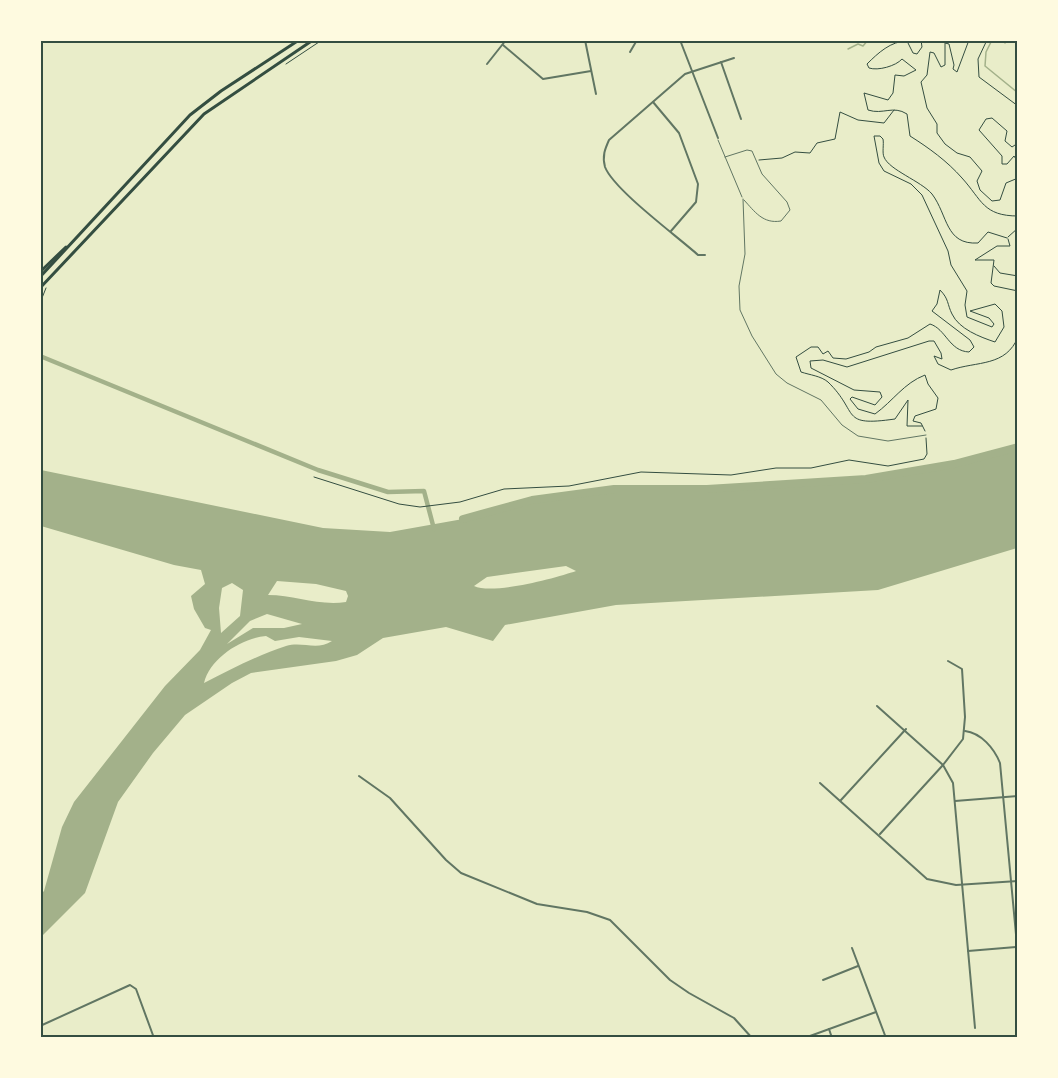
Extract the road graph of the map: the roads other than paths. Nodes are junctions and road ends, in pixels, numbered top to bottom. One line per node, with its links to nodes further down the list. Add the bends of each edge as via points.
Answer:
1 (299, 40): 23 (main road, via 190,115)
2 (313, 40): 27 (main road, via 204,114)
3 (506, 40): 9 (street)
4 (553, 40): 5 (street)
5 (562, 40)
6 (585, 40): 15 (street)
7 (637, 40): 10 (street)
8 (681, 40): 14 (street)
9 (503, 45): 13 (street); 15 (street, via 543,79)
10 (630, 52)
11 (734, 58): 12 (street)
12 (721, 62): 14 (street); 18 (street)
13 (487, 64)
14 (694, 70): 17 (street); 19 (street)
15 (591, 71): 16 (street)
16 (596, 93)
17 (653, 102): 22 (street, via 679,133 698,184 696,202); 22 (street, via 609,140 603,159 611,178)
18 (741, 119)
19 (718, 138): 20 (lane)
20 (725, 157): 21 (lane); 21 (lane, via 752,151 762,174 790,210 781,221 769,222)
21 (743, 198): 28 (lane, via 745,254 739,286 740,310 776,374 821,400 842,425 858,436 888,441)
22 (671, 231): 24 (street, via 698,255)
23 (70, 244): 25 (main road); 26 (main road)
24 (705, 255)
25 (40, 272)
26 (40, 277)
27 (40, 288)
28 (926, 435)
29 (948, 661): 32 (street, via 962,669)
30 (878, 706): 31 (street)
31 (906, 729): 33 (street); 38 (street)
32 (965, 731): 33 (street); 37 (street, via 973,732 996,753)
33 (943, 765): 39 (street, via 954,783); 40 (street)
34 (358, 776): 56 (street, via 390,798 454,868 537,904 610,920 670,980 734,1018)
35 (820, 783): 38 (street)
36 (1017, 796): 37 (street)
37 (1003, 797): 39 (street); 41 (street)
38 (842, 800): 40 (street)
39 (955, 801): 43 (street)
40 (880, 834): 43 (street, via 927,879)
41 (1011, 881): 42 (street); 43 (street); 44 (street)
42 (1017, 881)
43 (963, 885): 46 (street)
44 (1017, 946): 46 (street); 47 (street)
45 (852, 948): 48 (street)
46 (968, 951): 52 (street)
47 (1017, 957)
48 (858, 966): 49 (street); 50 (street)
49 (823, 980)
50 (876, 1012): 53 (street); 58 (street)
51 (40, 1026): 55 (street, via 130,985 136,989)
52 (975, 1028)
53 (829, 1029): 54 (street); 57 (street)
54 (810, 1036)
55 (154, 1038)
56 (752, 1038)
57 (832, 1038)
58 (886, 1038)

